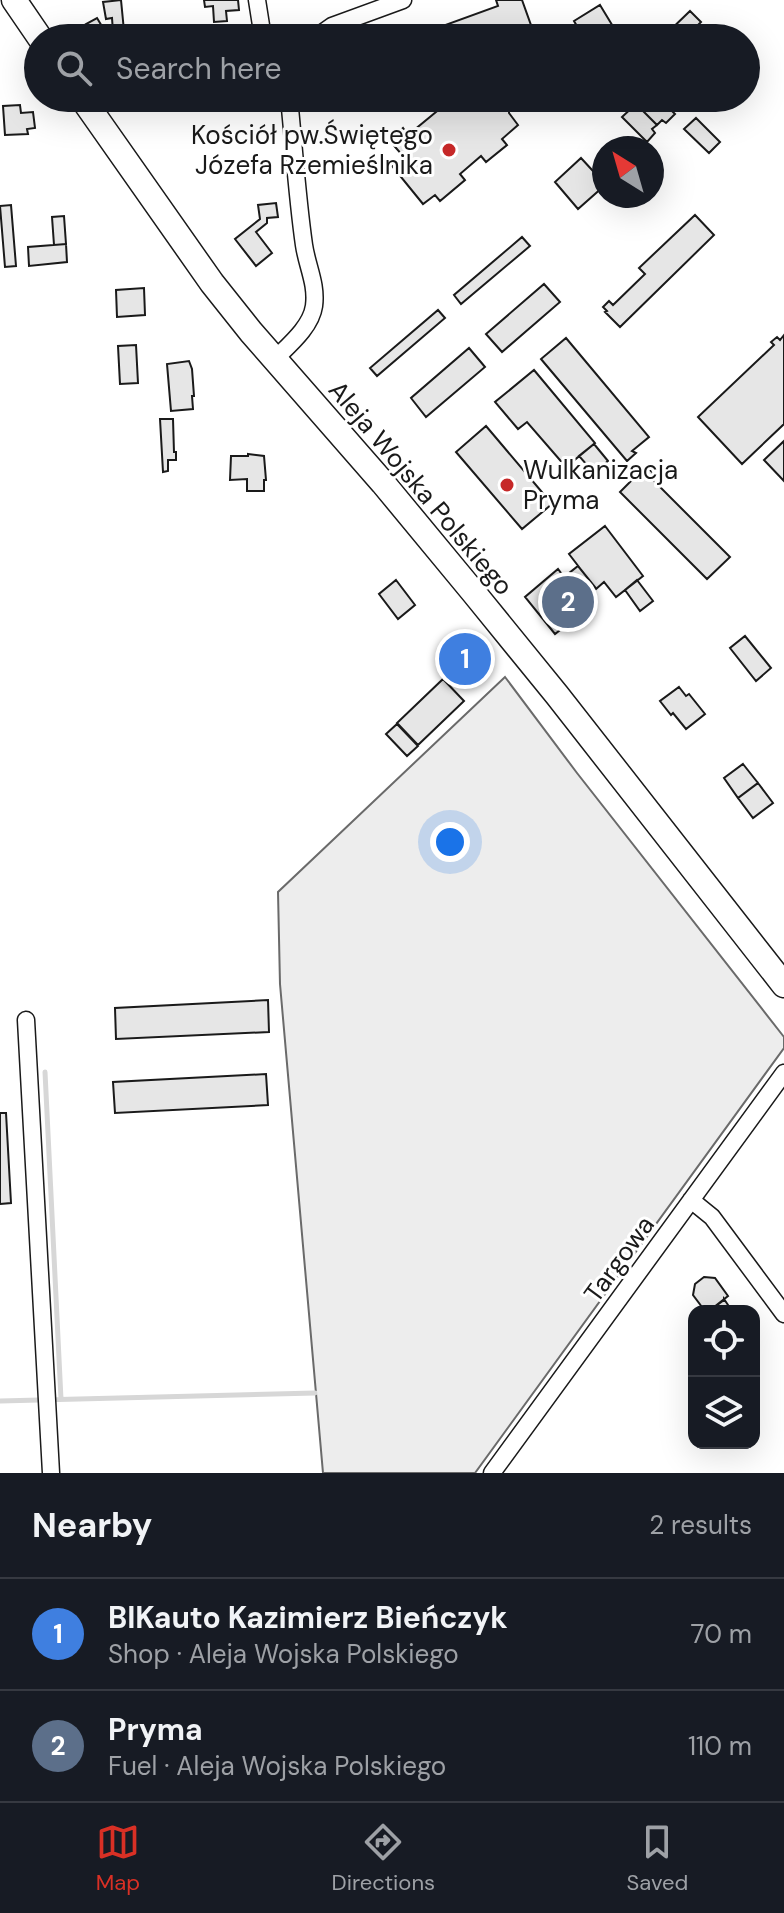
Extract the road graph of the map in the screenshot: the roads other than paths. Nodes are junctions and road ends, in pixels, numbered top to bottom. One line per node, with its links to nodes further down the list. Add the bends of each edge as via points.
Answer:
1 (14, 0): 4 (main road)
2 (257, 0): 5 (street)
3 (403, 0): 6 (street)
4 (30, 24)
5 (261, 24)
6 (337, 24)
7 (92, 112): 9 (main road, Aleja Wojska Polskiego, via 212,283)
8 (290, 112): 9 (street, via 314,308 307,324)
9 (275, 359): 10 (main road, Aleja Wojska Polskiego, via 538,672)
10 (784, 985)
11 (26, 1020): 15 (street)
12 (784, 1073): 13 (street, Targowa)
13 (691, 1200): 14 (street, via 712,1217); 16 (street, Targowa)
14 (784, 1314)
15 (51, 1473)
16 (492, 1473)

